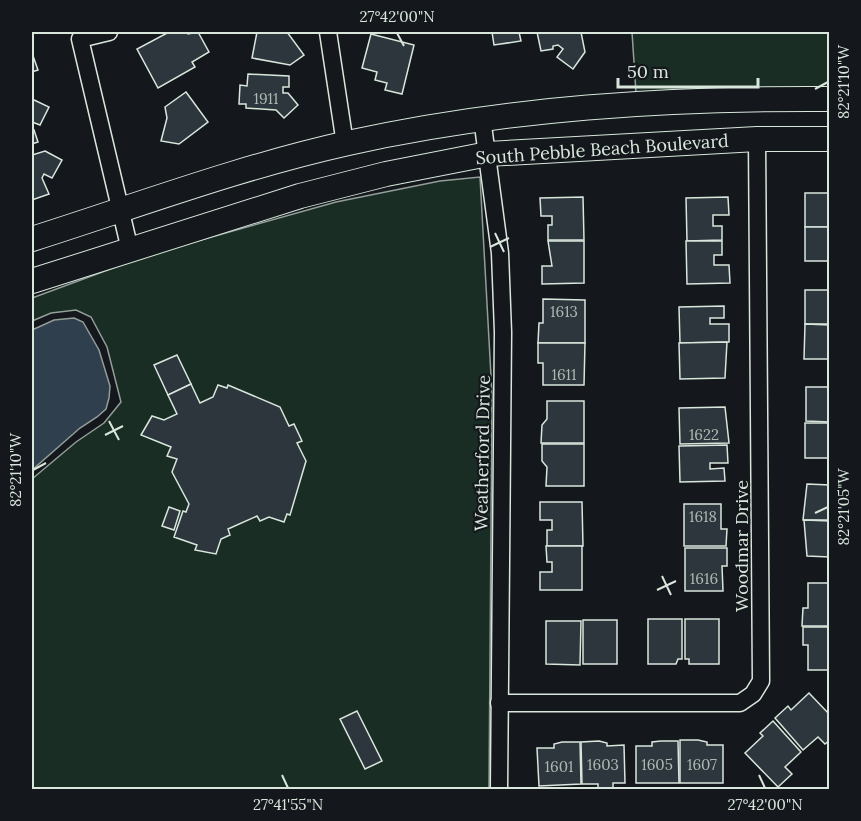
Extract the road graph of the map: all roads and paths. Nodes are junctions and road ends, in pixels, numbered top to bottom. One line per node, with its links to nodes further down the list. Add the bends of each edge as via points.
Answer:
1 (109, 32): 9 (street, via 80,39)
2 (328, 32): 7 (street)
3 (830, 99): 4 (street, via 744,99)
4 (482, 118): 7 (street); 8 (street, Weatherford Drive)
5 (757, 139): 6 (street, South Pebble Beach Boulevard); 8 (street, South Pebble Beach Boulevard); 13 (street, Woodmar Drive, via 761,681 740,704)
6 (830, 139)
7 (345, 144): 9 (street)
8 (488, 154): 11 (street, South Pebble Beach Boulevard, via 300,196); 13 (street, Weatherford Drive, via 500,253 503,332)
9 (121, 211): 10 (street); 11 (street)
10 (32, 239)
11 (130, 250): 12 (street, South Pebble Beach Boulevard)
12 (32, 281)
13 (499, 703): 14 (street, Weatherford Drive)
14 (499, 789)

